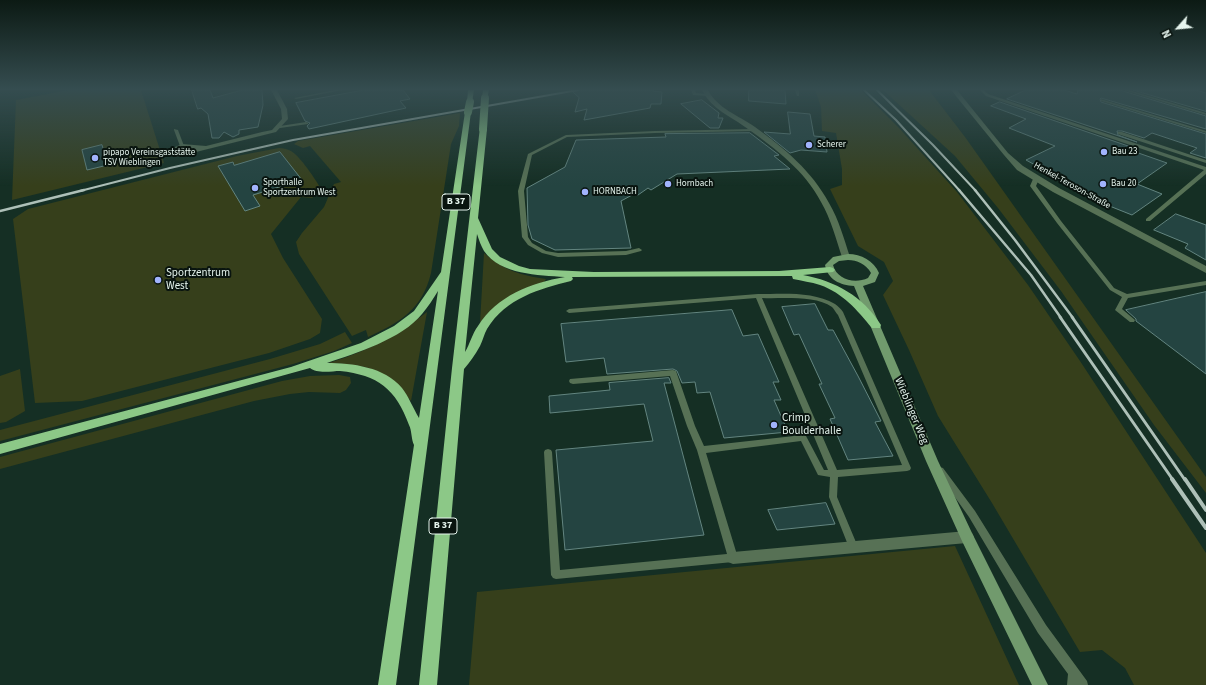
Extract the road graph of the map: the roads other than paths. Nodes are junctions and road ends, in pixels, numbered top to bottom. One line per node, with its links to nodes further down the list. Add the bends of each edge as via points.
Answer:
1 (283, 122): 9 (street)
2 (467, 122): 23 (highway, B 37, bridge)
3 (483, 122): 19 (highway, B 37, bridge)
4 (742, 122): 11 (street)
5 (980, 122): 18 (street, Henkel-Teroson-Straße, via 1006,154)
6 (1066, 122): 17 (lane)
7 (1174, 122): 12 (lane)
8 (306, 123): 9 (lane)
9 (280, 126): 15 (street, via 274,131)
10 (176, 130): 14 (lane)
11 (755, 130): 21 (lane, via 566,136 530,154 521,191 525,237 530,244 544,252 558,255 626,253); 22 (street, via 791,160 821,194)
12 (1206, 132)
13 (1120, 133): 16 (lane)
14 (182, 146): 15 (street); 15 (street, via 170,151 169,154 176,155)
15 (206, 148)
16 (1206, 162)
17 (1206, 170): 20 (lane)
18 (1036, 179): 25 (street, Henkel-Teroson-Straße); 31 (lane, via 1033,186 1059,222 1112,289)
19 (474, 218): 27 (highway, B 37, via 488,250 497,259 529,272); 35 (highway, B 37)
20 (1148, 220)
21 (639, 250)
22 (846, 257): 24 (main road, via 832,260); 29 (main road, via 863,261 874,270 872,280)
23 (446, 270): 36 (highway, via 418,313 408,322 383,338); 41 (highway, B 37)
24 (830, 270): 26 (highway); 29 (main road, via 840,279)
25 (1206, 270)
26 (779, 274): 27 (highway); 34 (highway, via 837,287 859,305)
27 (594, 275): 35 (highway, via 557,281 510,299 481,329 473,349)
28 (1206, 283): 31 (lane)
29 (858, 284): 34 (main road, Wieblinger Weg)
30 (758, 296): 32 (lane); 43 (lane); 43 (lane, via 808,297 834,306 841,314 907,468)
31 (1126, 296): 33 (lane, via 1118,310)
32 (569, 311)
33 (1132, 320)
34 (876, 325): 42 (main road, Wieblinger Weg)
35 (458, 368): 49 (highway, B 37)
36 (293, 370): 38 (highway); 41 (highway, via 343,367 381,378 395,388 406,403 419,438)
37 (574, 381): 39 (lane, via 673,373)
38 (0, 449)
39 (701, 450): 43 (lane, via 803,438 821,473); 46 (lane)
40 (548, 452): 46 (lane, via 556,575)
41 (419, 458): 48 (highway, B 37)
42 (932, 461): 44 (main road, Wieblinger Weg); 47 (lane, via 972,514 1042,629)
43 (834, 474): 45 (lane, via 833,497)
44 (967, 537): 45 (street); 50 (main road, Wieblinger Weg)
45 (853, 547): 46 (street)
46 (732, 558)
47 (1074, 673): 51 (lane); 52 (lane)
48 (387, 685)
49 (428, 685)
50 (1040, 685)
51 (1072, 685)
52 (1083, 685)

